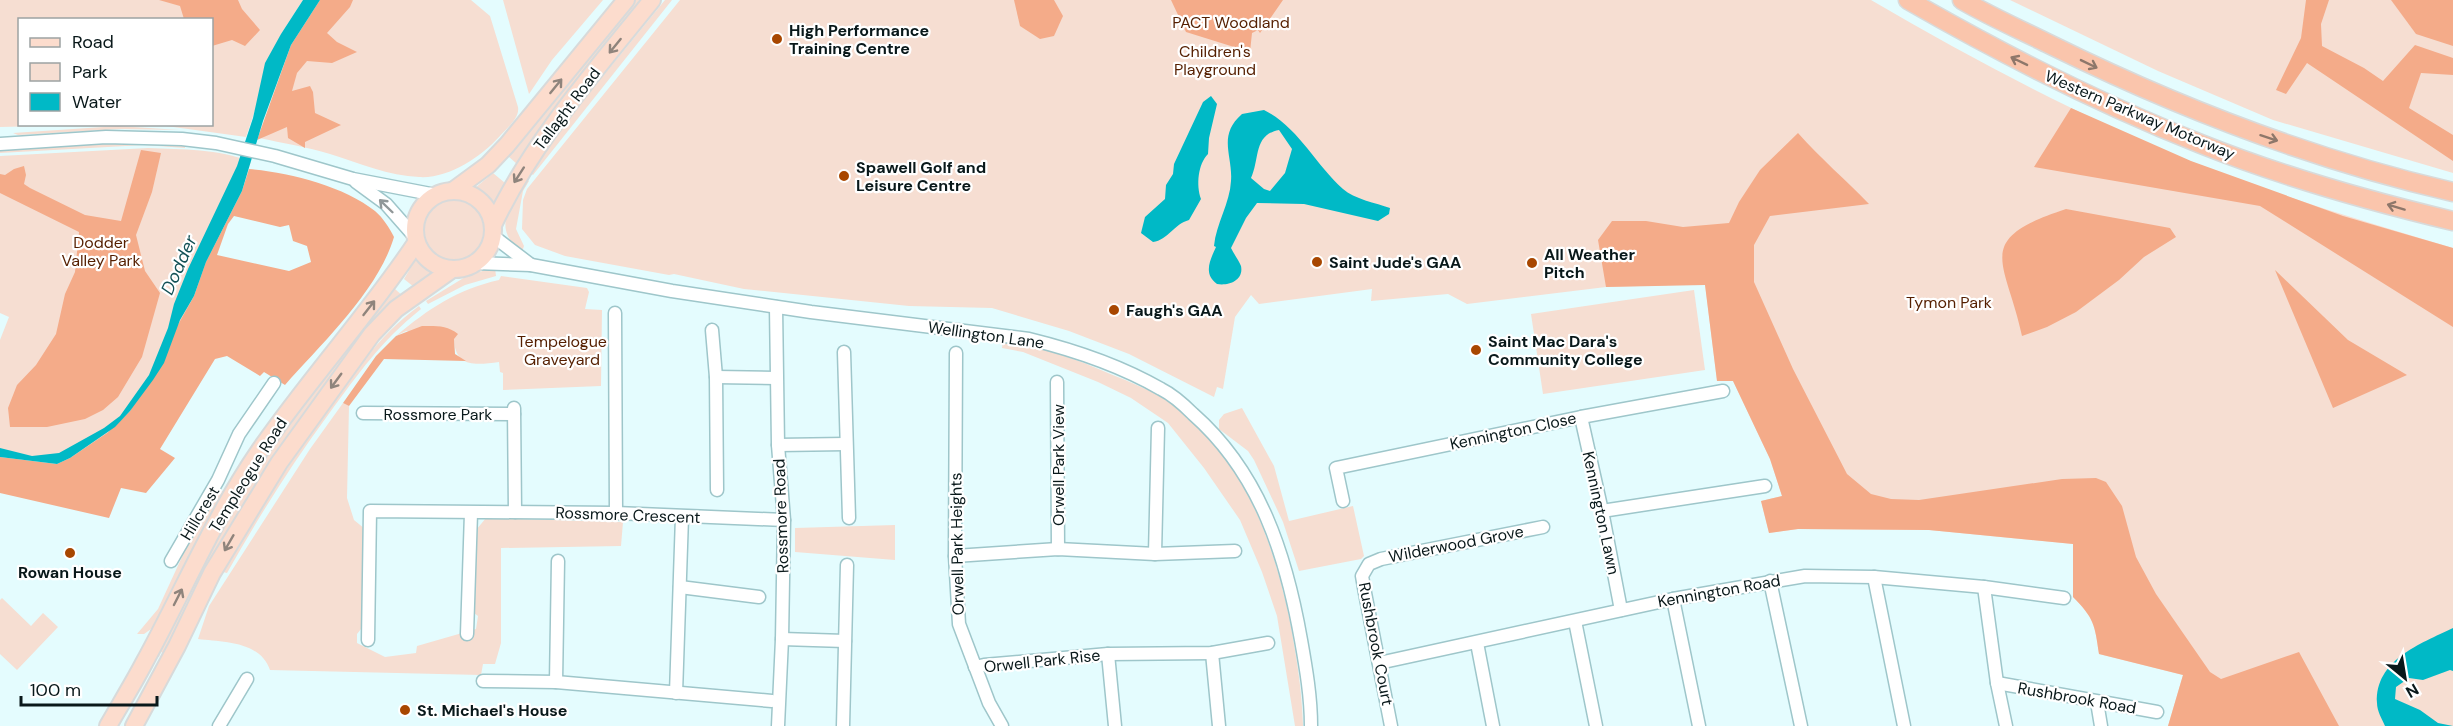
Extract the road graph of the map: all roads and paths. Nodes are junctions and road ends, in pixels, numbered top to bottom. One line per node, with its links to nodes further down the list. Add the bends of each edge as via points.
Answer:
1 (626, 0): 7 (main road, Tallaght Road, one-way to 1, via 507,145)
2 (652, 0): 11 (main road, Tallaght Road, one-way to 11, via 522,170)
3 (1908, 0): 10 (highway, Western Parkway Motorway, one-way to 3, via 2201,145 2014,58)
4 (1962, 0): 8 (highway, Western Parkway Motorway, one-way to 8, via 2120,79 2246,130 2400,180)
5 (0, 144): 6 (street, via 106,137 170,138 275,156)
6 (353, 179): 9 (street); 12 (street, one-way to 6, via 386,204)
7 (454, 190): 9 (main road); 11 (main road, via 476,198 490,214)
8 (2453, 192)
9 (436, 195): 12 (main road, via 417,217)
10 (2453, 221)
11 (493, 231): 13 (main road, via 489,247); 14 (street, Wellington Lane)
12 (415, 240): 15 (main road, via 429,262); 34 (main road, Templeogue Road, one-way to 12, via 259,451 395,274)
13 (475, 263): 14 (street, Wellington Lane); 15 (main road)
14 (531, 265): 16 (street, Wellington Lane)
15 (451, 270): 80 (main road, Templeogue Road, one-way to 80, via 396,309 372,334 279,463 212,573)
16 (776, 307): 22 (street, Rossmore Road); 87 (street, Wellington Lane, via 1008,336 1062,347 1162,389 1183,405 1241,468 1276,537 1296,612)
17 (615, 314): 39 (street)
18 (712, 330): 21 (street)
19 (844, 352): 29 (street)
20 (956, 353): 47 (street, Orwell Park Heights)
21 (716, 377): 22 (street); 33 (street)
22 (776, 378): 30 (street, Rossmore Road)
23 (1057, 382): 44 (street, Orwell Park View)
24 (274, 383): 31 (street, via 239,434)
25 (1724, 391): 27 (street, Kennington Close)
26 (363, 413): 37 (street, Rossmore Park, via 514,410)
27 (1581, 417): 35 (street, Kennington Close, via 1336,468); 36 (street, Kennington Lawn)
28 (1158, 428): 46 (street)
29 (846, 444): 30 (street); 41 (street)
30 (778, 445): 42 (street, Rossmore Road)
31 (218, 480): 34 (street, Hillcrest); 48 (street, Hillcrest)
32 (1765, 486): 36 (street)
33 (717, 490)
34 (234, 492): 79 (main road, Templeogue Road, one-way to 34)
35 (1343, 501)
36 (1602, 511): 59 (street, Kennington Lawn)
37 (515, 512): 38 (street, Rossmore Crescent); 39 (street, Rossmore Crescent)
38 (471, 513): 61 (street); 63 (street, Rossmore Crescent, via 370,511)
39 (616, 513): 40 (street, Rossmore Crescent)
40 (681, 518): 42 (street, Rossmore Crescent); 54 (street)
41 (849, 518)
42 (784, 520): 62 (street, Rossmore Road)
43 (1543, 527): 50 (street, Wilderwood Grove)
44 (1058, 549): 46 (street, Orwell Park View); 47 (street, Orwell Park View)
45 (1235, 551): 46 (street, Orwell Park View)
46 (1155, 554)
47 (955, 556): 70 (street, Orwell Park Heights, via 959,624)
48 (171, 561)
49 (558, 561): 73 (street)
50 (1369, 564): 69 (street, Rushbrook Court, via 1362,576)
51 (847, 566): 64 (street)
52 (1874, 578): 53 (street, Kennington Road, via 1826,575); 55 (street, Kennington Road); 93 (street)
53 (1770, 581): 58 (street, Kennington Road); 92 (street)
54 (680, 587): 56 (street); 75 (street)
55 (1984, 587): 57 (street, Kennington Road); 74 (street)
56 (759, 597)
57 (2064, 598)
58 (1673, 599): 59 (street, Kennington Road); 91 (street)
59 (1621, 610): 60 (street, Kennington Road)
60 (1575, 621): 66 (street, Kennington Road); 90 (street)
61 (467, 634)
62 (782, 639): 64 (street); 82 (street, Rossmore Road)
63 (368, 640)
64 (845, 641): 83 (street)
65 (1268, 643): 67 (street, Orwell Park Rise)
66 (1477, 643): 69 (street, Kennington Road); 89 (street)
67 (1212, 653): 68 (street, Orwell Park Rise); 86 (street)
68 (1108, 654): 70 (street, Orwell Park Rise); 85 (street, Orwell Park Rise)
69 (1379, 663): 88 (street, Rushbrook Court)
70 (975, 667): 84 (street, Orwell Park Heights)
71 (247, 679): 81 (street)
72 (483, 681): 73 (street)
73 (555, 682): 75 (street)
74 (1997, 683): 77 (street, Rushbrook Road); 94 (street)
75 (676, 693): 76 (street)
76 (771, 701)
77 (2097, 702): 78 (street, Rushbrook Road); 95 (street)
78 (2157, 712)
79 (108, 726)
80 (134, 726)
81 (219, 726)
82 (778, 726)
83 (843, 726)
84 (1002, 726)
85 (1115, 726)
86 (1219, 726)
87 (1311, 726)
88 (1391, 726)
89 (1493, 726)
90 (1596, 726)
91 (1699, 726)
92 (1801, 726)
93 (1904, 726)
94 (2006, 726)
95 (2101, 726)

